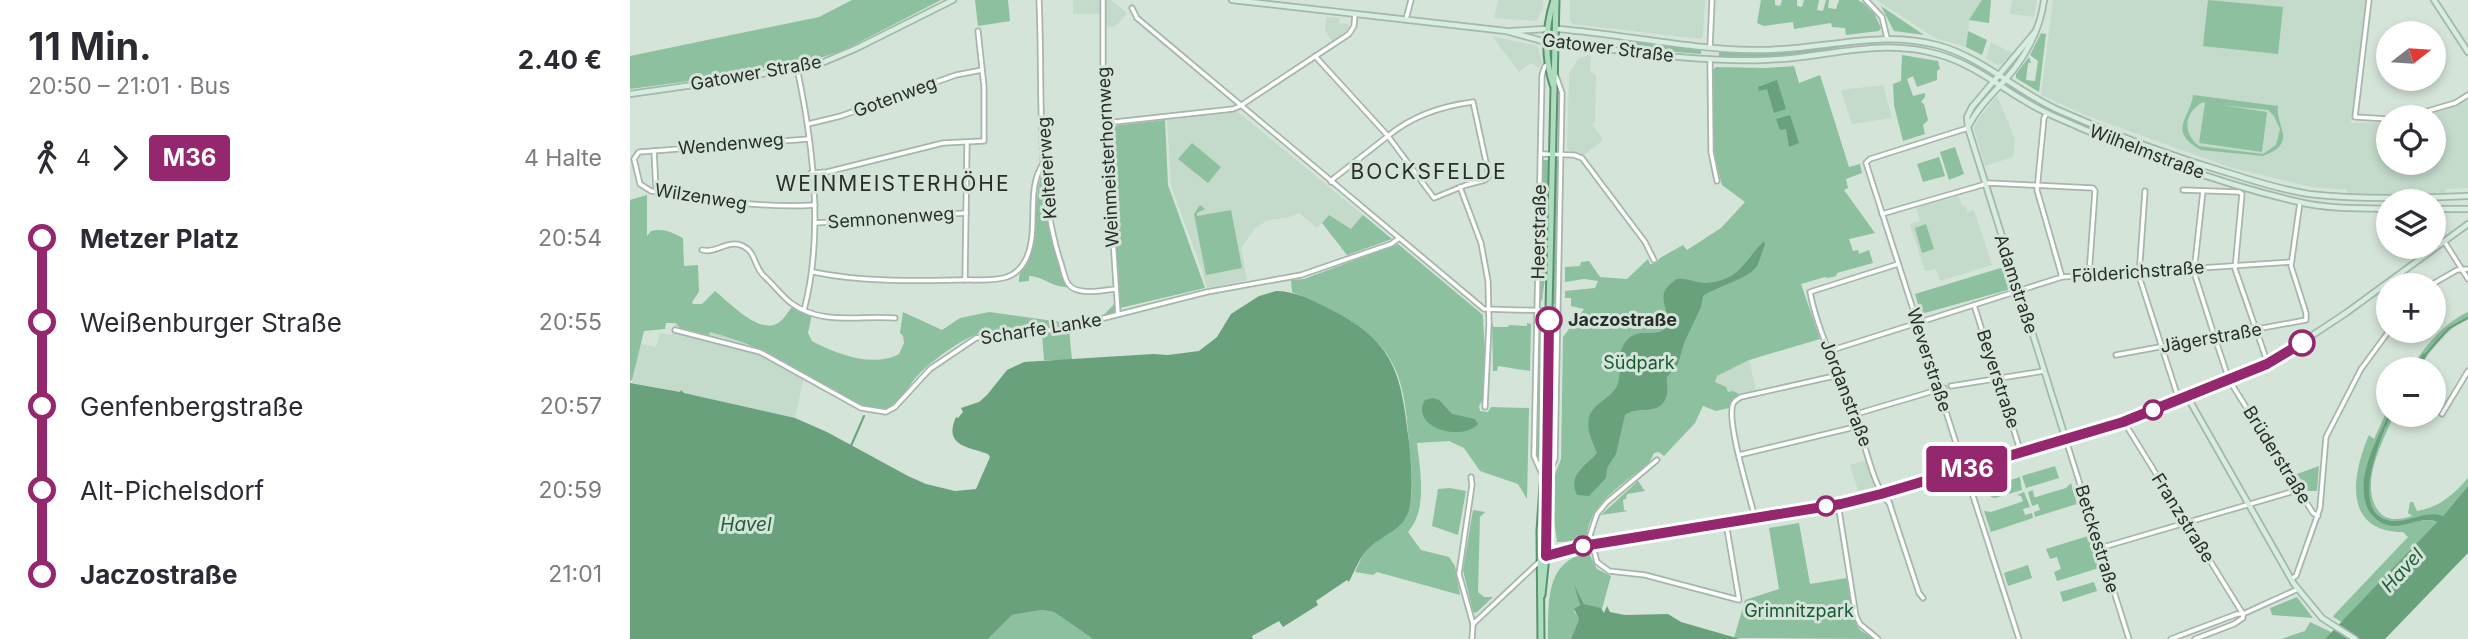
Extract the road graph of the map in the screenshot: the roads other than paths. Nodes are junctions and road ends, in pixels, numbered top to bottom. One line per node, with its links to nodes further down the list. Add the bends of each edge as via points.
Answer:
1 (953, 0): 33 (main road, Gatower Straße, via 836,58)
2 (1040, 0): 59 (street, Keltererweg)
3 (1103, 0): 47 (street, Weinmeisterhornweg)
4 (1231, 0): 12 (main road, Gatower Straße)
5 (1411, 0): 15 (street)
6 (1555, 0): 16 (main road, Heerstraße); 17 (main road, Heerstraße)
7 (1712, 0): 26 (street)
8 (1866, 0): 21 (street, via 1882,17)
9 (2044, 0): 20 (main road)
10 (2369, 0): 46 (street, via 2356,117)
11 (2434, 0): 28 (main road)
12 (1264, 2): 14 (main road, Gatower Straße)
13 (1132, 8): 43 (street, via 1137,19)
14 (1355, 14): 15 (main road, Gatower Straße); 29 (street, via 1349,34)
15 (1406, 19): 19 (main road, Gatower Straße)
16 (1547, 29): 17 (main road, Gatower Straße); 19 (main road, Gatower Straße); 22 (main road, Heerstraße)
17 (1557, 29): 24 (main road, Heerstraße); 26 (main road, Gatower Straße)
18 (978, 31): 34 (street)
19 (1506, 31): 22 (main road, Gatower Straße)
20 (2035, 32): 35 (main road); 37 (main road, via 2026,54)
21 (1887, 38): 23 (main road, Wilhelmstraße); 25 (main road); 26 (main road, Gatower Straße, via 1790,50)
22 (1546, 42): 24 (main road, Gatower Straße); 32 (main road, Heerstraße)
23 (1923, 42): 27 (main road); 35 (main road, Wilhelmstraße, via 1959,52)
24 (1557, 43): 30 (main road, Gatower Straße); 31 (main road, Heerstraße)
25 (1887, 46): 27 (main road, Wilhelmstraße); 30 (main road, Gatower Straße, via 1781,59)
26 (1710, 48): 30 (main road)
27 (1922, 50): 38 (main road, Wilhelmstraße, via 1961,62)
28 (2468, 52)
29 (1315, 57): 43 (street); 50 (street)
30 (1710, 59): 63 (street, via 1711,152)
31 (1556, 64): 32 (street); 36 (main road, Heerstraße)
32 (1546, 66): 40 (main road, Heerstraße); 56 (street, Heerstraße)
33 (797, 68): 41 (main road, Gatower Straße); 48 (street)
34 (982, 70): 48 (street, Gotenweg); 52 (street, via 985,138)
35 (1999, 75): 37 (main road, Wilhelmstraße); 38 (main road)
36 (1556, 76): 40 (main road, Heerstraße); 58 (street, Heerstraße, via 1562,90)
37 (2006, 79): 39 (main road); 53 (main road, Wilhelmstraße, via 2059,110)
38 (1994, 81): 39 (main road, Wilhelmstraße); 49 (main road, via 1972,107)
39 (2000, 85): 45 (main road, Wilhelmstraße); 49 (main road)
40 (1554, 88): 57 (main road, Heerstraße)
41 (630, 94)
42 (2468, 95): 44 (street)
43 (1240, 106): 47 (street); 64 (street)
44 (2446, 106)
45 (2047, 113): 54 (main road, Wilhelmstraße); 66 (street)
46 (2376, 118)
47 (1105, 123): 104 (street, Weinmeisterhornweg)
48 (808, 124): 51 (street)
49 (1968, 128): 65 (main road, Adamstraße); 82 (street, Weverstraße, via 1867,161)
50 (1388, 136): 64 (street); 67 (street, via 1430,195 1437,198); 67 (street, via 1424,114 1473,102 1488,178)
51 (809, 139): 55 (street, Wendenweg); 61 (street)
52 (967, 143): 61 (street, via 943,143); 81 (street)
53 (2141, 144): 54 (main road); 60 (main road, Wilhelmstraße)
54 (2138, 150): 62 (main road, Wilhelmstraße)
55 (654, 151): 69 (street); 69 (street, Wilzenweg, via 639,152 634,159 640,184)
56 (1541, 154): 57 (street); 109 (street, Heerstraße)
57 (1552, 154): 58 (street); 110 (main road, Heerstraße)
58 (1561, 154): 90 (street, via 1585,161); 111 (street, Heerstraße)
59 (1044, 164): 102 (street, via 1037,180 1025,262 1013,275); 104 (street, Keltererweg, via 1051,227 1068,282 1079,290)
60 (2209, 167): 62 (main road); 72 (main road, Wilhelmstraße)
61 (811, 173): 76 (street)
62 (2206, 175): 75 (main road, Wilhelmstraße)
63 (1717, 181)
64 (1331, 182): 85 (street)
65 (1984, 183): 66 (street); 82 (street); 105 (main road, Adamstraße)
66 (2037, 185): 99 (street, via 2091,187 2095,191); 100 (street)
67 (1460, 187): 108 (street, via 1483,252)
68 (2183, 190): 71 (street, Wilhelmstraße)
69 (656, 191): 76 (street, Wilzenweg, via 778,207)
70 (2145, 191): 98 (street)
71 (2203, 191): 93 (street, Wilhelmstraße, via 2242,194); 94 (street, Brüderstraße)
72 (2302, 192): 74 (main road, Wilhelmstraße); 75 (main road)
73 (2468, 196): 74 (main road, Wilhelmstraße)
74 (2342, 197): 77 (main road)
75 (2300, 202): 77 (main road, Wilhelmstraße); 91 (street)
76 (814, 205): 83 (street)
77 (2341, 208): 78 (main road, Wilhelmstraße)
78 (2376, 209)
79 (2446, 209): 80 (main road)
80 (2468, 209)
81 (966, 213): 83 (street, Semnonenweg); 102 (street)
82 (1882, 214): 92 (street, Weverstraße)
83 (815, 222): 97 (street)
84 (2468, 224): 86 (main road)
85 (1398, 239): 108 (street); 112 (street, Scharfe Lanke, via 1308,274)
86 (2446, 240)
87 (2446, 244): 95 (street)
88 (702, 250): 107 (street, via 709,252 728,244 746,248 760,272)
89 (2419, 259): 122 (main road, via 2317,334)
90 (1654, 260)
91 (2291, 262): 93 (street, Földerichstraße); 116 (street, Jägerstraße, via 2306,320)
92 (1898, 264): 114 (street, Weverstraße); 120 (street, Jordanstraße, via 1810,292)
93 (2235, 265): 94 (street, Földerichstraße); 116 (street)
94 (2194, 268): 98 (street, Földerichstraße); 117 (street, Brüderstraße)
95 (2462, 269): 96 (street); 101 (street); 103 (street)
96 (2468, 269)
97 (813, 272): 102 (street, via 860,280); 107 (street)
98 (2138, 272): 99 (street, Földerichstraße); 119 (street)
99 (2089, 275): 100 (street, Földerichstraße)
100 (2062, 277): 105 (street, Földerichstraße)
101 (2446, 277)
102 (965, 279)
103 (2468, 279)
104 (1116, 289): 112 (street, Weinmeisterhornweg)
105 (2018, 292): 106 (street, Földerichstraße); 123 (main road, Adamstraße)
106 (1974, 305): 114 (street, Földerichstraße); 126 (street, Beyerstraße)
107 (804, 310): 113 (street, via 846,319)
108 (1488, 310): 109 (street); 133 (street)
109 (1537, 311): 110 (street); 143 (street, Heerstraße, via 1534,456)
110 (1549, 311): 111 (street); 143 (main road, Heerstraße)
111 (1558, 311): 143 (street, Heerstraße, via 1555,459)
112 (1118, 314): 115 (street, Scharfe Lanke, via 1061,330 971,340 930,369 886,412 861,408 760,352)
113 (895, 318)
114 (1917, 323): 120 (street, Földerichstraße); 130 (street, Weverstraße)
115 (676, 330)
116 (2256, 331): 117 (street, Jägerstraße); 122 (street)
117 (2215, 338): 119 (street, Jägerstraße); 127 (street, Brüderstraße)
118 (2380, 343): 149 (street, via 2361,369 2326,437)
119 (2161, 347): 121 (street, Jägerstraße); 131 (street)
120 (1829, 351): 125 (street, Jordanstraße)
121 (2116, 355)
122 (2267, 364): 127 (main road)
123 (2044, 371): 126 (street); 138 (main road, Adamstraße)
124 (2468, 371): 134 (street)
125 (1839, 375): 135 (street, Jordanstraße); 140 (street, via 1741,397 1732,411)
126 (1997, 379): 128 (street); 139 (street, Beyerstraße)
127 (2229, 380): 132 (main road); 145 (street, Brüderstraße)
128 (1951, 386)
129 (1944, 388): 130 (street)
130 (1938, 389): 135 (street); 142 (street, Weverstraße)
131 (2176, 391)
132 (2187, 396): 136 (main road); 148 (main road)
133 (1485, 407)
134 (2446, 407)
135 (1855, 414): 137 (street, Jordanstraße)
136 (2123, 422): 138 (main road); 151 (street, Franzstraße)
137 (1859, 426): 140 (street); 146 (street, Jordanstraße)
138 (2066, 440): 139 (main road); 154 (street, Betckestraße)
139 (2021, 453): 142 (main road)
140 (1739, 455): 150 (street)
141 (1657, 460): 153 (street, via 1601,508 1591,528)
142 (1965, 470): 146 (main road); 166 (street, Weverstraße)
143 (1545, 475): 155 (main road, Heerstraße); 156 (main road, Heerstraße)
144 (1471, 477): 162 (street, via 1459,574)
145 (2298, 490): 148 (street); 149 (street, Brüderstraße)
146 (1884, 494): 147 (main road); 160 (street)
147 (1838, 504): 150 (main road); 165 (street, via 1856,616)
148 (2247, 504): 151 (street); 157 (main road)
149 (2318, 516): 157 (street)
150 (1755, 518): 152 (main road)
151 (2186, 522): 154 (street); 161 (street, Franzstraße)
152 (1726, 523): 153 (main road); 153 (street, via 1739,600 1644,575 1609,571 1597,562)
153 (1592, 545): 155 (main road)
154 (2100, 548): 167 (street, Betckestraße)
155 (1546, 556): 156 (main road); 159 (main road, Heerstraße)
156 (1540, 561): 159 (main road, Heerstraße); 162 (street)
157 (2291, 579): 158 (main road)
158 (2298, 589): 161 (street); 170 (main road, via 2328,622)
159 (1541, 598): 164 (main road, Heerstraße)
160 (1923, 598)
161 (2243, 614): 168 (street); 169 (street, via 2234,624)
162 (1473, 624): 163 (street)
163 (1472, 639)
164 (1541, 639)
165 (1878, 639)
166 (2018, 639)
167 (2129, 639)
168 (2171, 639)
169 (2194, 639)
170 (2355, 639)

